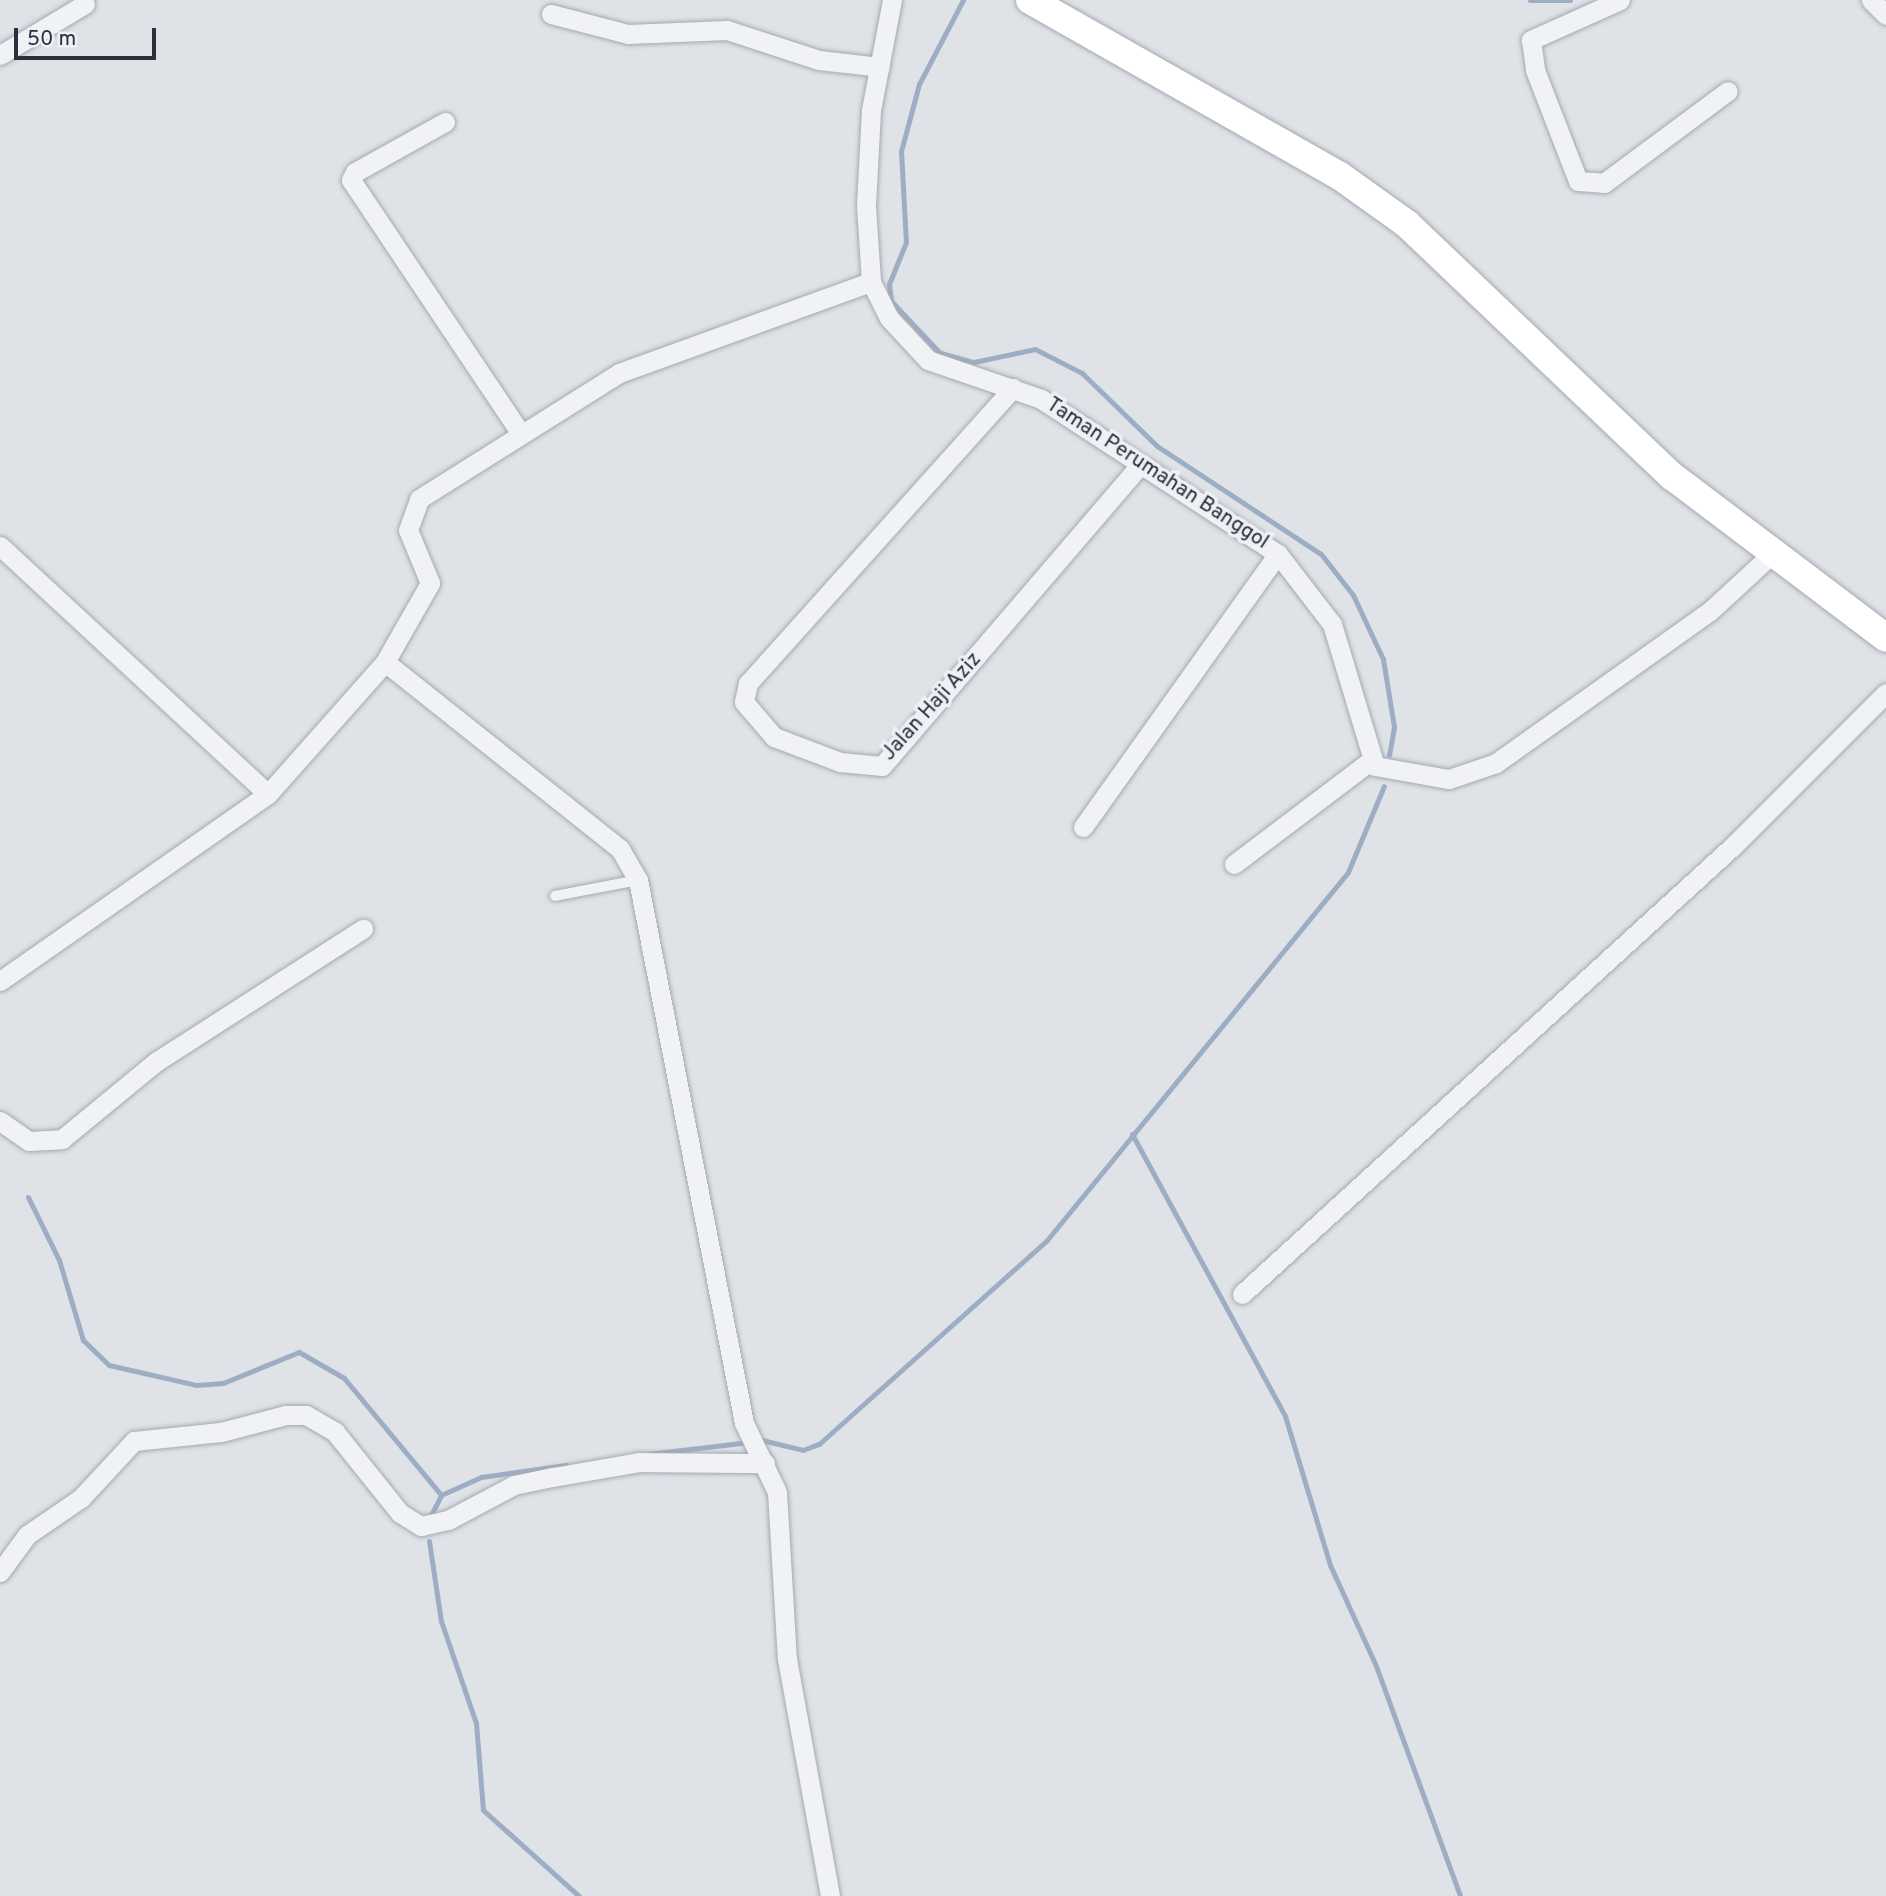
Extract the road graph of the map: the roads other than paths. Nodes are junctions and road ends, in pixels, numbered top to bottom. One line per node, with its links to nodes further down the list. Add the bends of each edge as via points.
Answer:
1 (892, 0): 9 (street)
2 (1030, 0): 16 (street, via 1391,211 1653,459)
3 (1620, 0): 10 (street, via 1531,40 1535,69 1578,181 1604,183)
4 (1871, 0): 7 (street)
5 (85, 4): 8 (street)
6 (551, 14): 9 (street, via 628,34 727,30 819,60)
7 (1886, 15)
8 (0, 55)
9 (880, 67): 12 (street, via 868,140)
10 (1728, 91)
11 (445, 122): 14 (street, via 355,172 351,180)
12 (871, 282): 13 (street, Taman Perumahan Banggol, via 903,337 928,360); 14 (street, via 649,359)
13 (1013, 388): 15 (street, Taman Perumahan Banggol, via 1041,399); 15 (street, Jalan Haji Aziz, via 748,683 744,702 774,737 840,762 882,766)
14 (521, 434): 20 (street, via 410,509 408,530 430,583)
15 (1138, 467): 18 (street, Taman Perumahan Banggol, via 1221,513)
16 (1775, 551): 19 (street); 22 (street, via 1710,611 1496,763 1449,779)
17 (2, 553): 23 (street)
18 (1278, 554): 22 (street, Taman Perumahan Banggol, via 1332,624); 24 (street)
19 (1886, 638)
20 (385, 662): 23 (street); 26 (street, via 620,849)
21 (1886, 693): 31 (street, via 1733,846)
22 (1369, 762): 25 (street)
23 (268, 794): 29 (street)
24 (1083, 827)
25 (1234, 864)
26 (638, 880): 27 (lane); 32 (street, via 744,1423)
27 (555, 895)
28 (363, 929): 30 (street, via 157,1061 62,1139 29,1141)
29 (0, 981)
30 (0, 1121)
31 (1242, 1294)
32 (760, 1455): 33 (street, via 639,1462 514,1485 448,1520 421,1525 400,1513 335,1432 306,1415 286,1415 221,1432 150,1435 134,1441 81,1498 27,1535); 34 (street, via 777,1492 792,1700)
33 (0, 1572)
34 (830, 1896)

